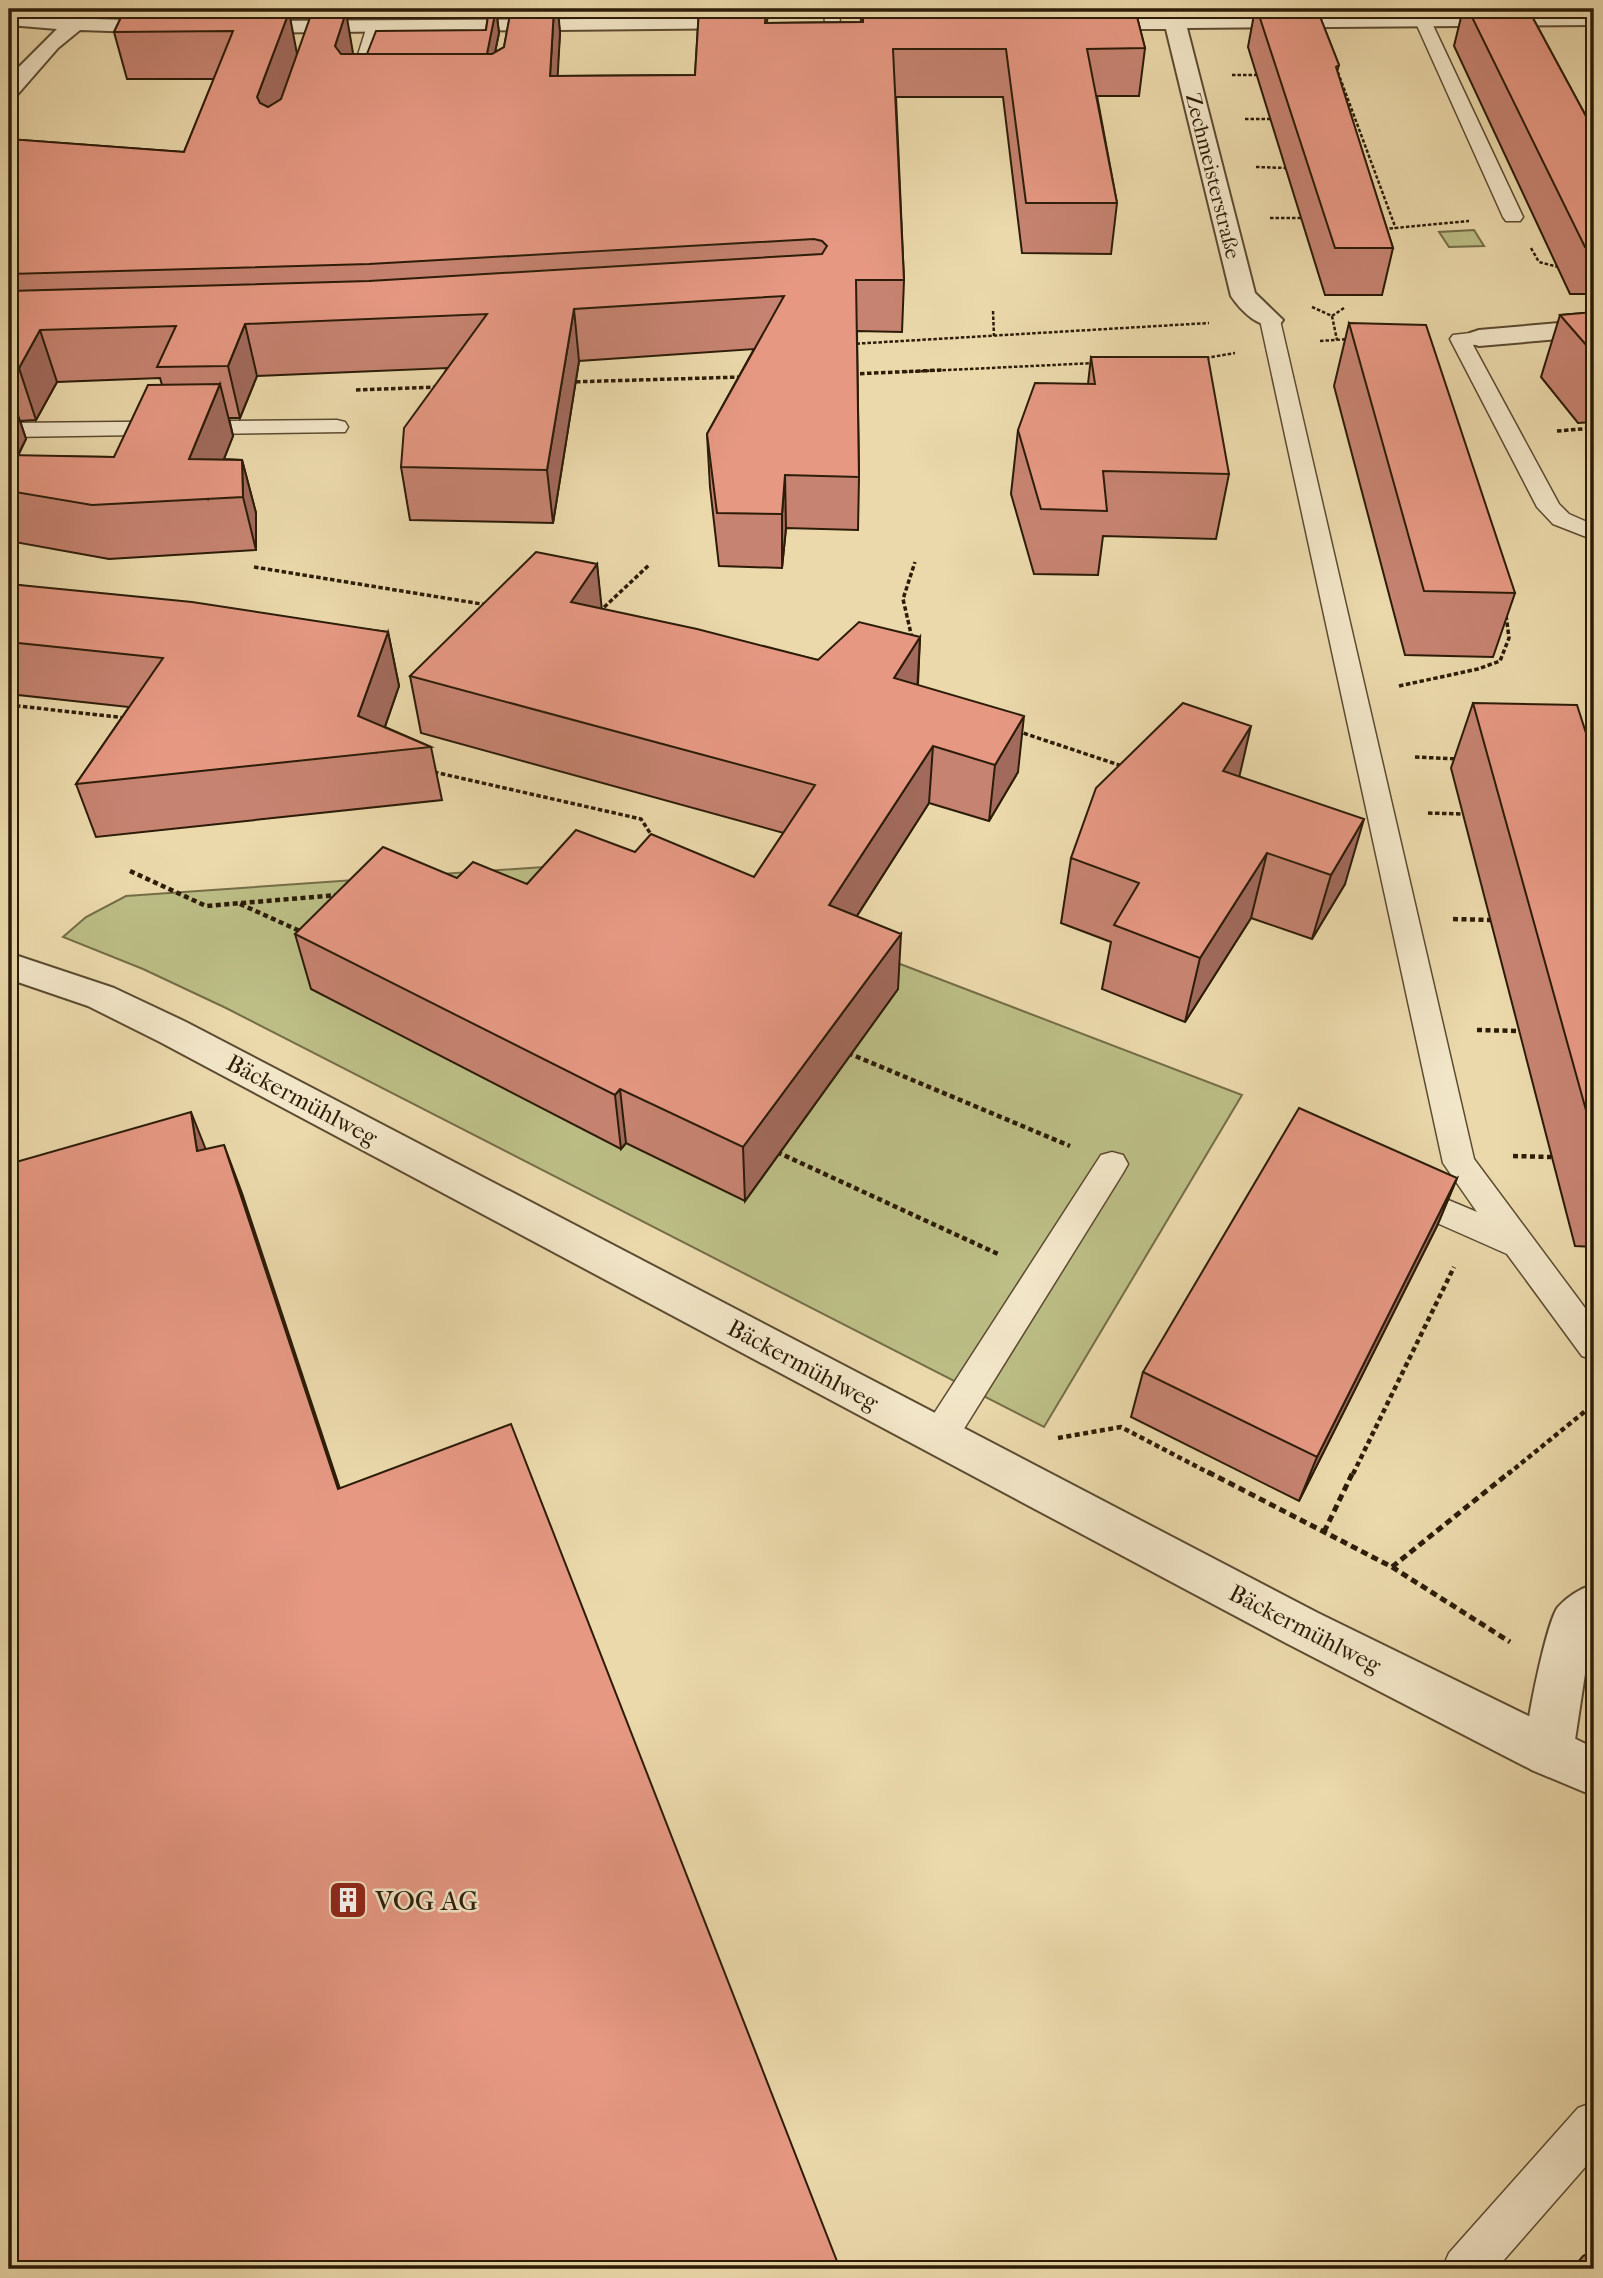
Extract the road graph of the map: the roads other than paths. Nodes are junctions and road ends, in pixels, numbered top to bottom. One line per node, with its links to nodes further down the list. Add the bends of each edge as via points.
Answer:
1 (92, 9): 9 (street)
2 (1271, 15): 6 (street); 7 (street)
3 (9, 19): 9 (street)
4 (827, 19): 11 (street)
5 (1594, 19): 6 (street)
6 (1423, 21): 21 (lane)
7 (1175, 22): 8 (street); 23 (street, Zechmeisterstraße, via 1242,296)
8 (1058, 23)
9 (74, 24): 15 (street); 19 (street)
10 (776, 24): 14 (street)
11 (859, 24)
12 (321, 26): 13 (street); 16 (street); 18 (lane)
13 (375, 26): 14 (street); 20 (lane, via 355,95)
14 (511, 26): 17 (lane)
15 (190, 27)
16 (214, 27)
17 (507, 46)
18 (314, 48)
19 (9, 90)
20 (368, 95)
21 (1513, 217)
22 (1594, 328): 24 (street)
23 (1272, 332): 31 (lane, via 1459,1163)
24 (1479, 338): 27 (lane, via 1460,339 1549,507 1561,519)
25 (337, 427): 26 (lane)
26 (9, 430)
27 (1594, 533)
28 (9, 966): 33 (street, Bäckermühlweg, via 101,998 173,1032)
29 (1112, 1164): 33 (lane)
30 (1376, 1182): 31 (lane)
31 (1520, 1245): 32 (lane)
32 (1594, 1346)
33 (939, 1437): 35 (street, Bäckermühlweg)
34 (1594, 1605): 35 (street, via 1573,1624)
35 (1549, 1753): 36 (street, Bäckermühlweg)
36 (1594, 1772)
37 (1594, 2124): 38 (lane)
38 (1465, 2269)

